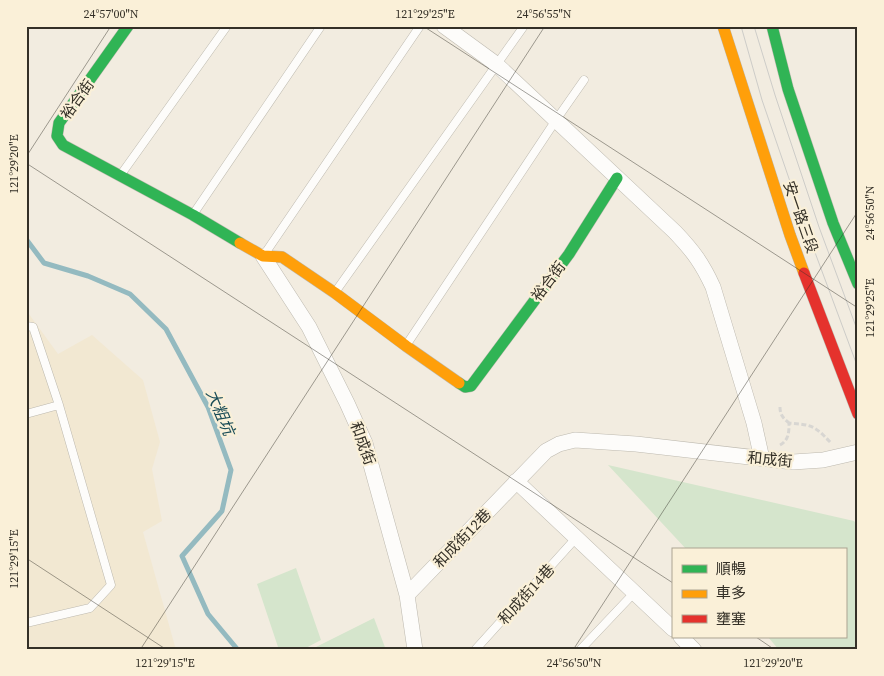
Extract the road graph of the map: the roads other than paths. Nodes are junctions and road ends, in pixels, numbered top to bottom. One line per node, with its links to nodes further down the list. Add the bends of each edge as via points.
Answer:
1 (128, 26): 12 (street, 裕合街, via 59,123 57,136 63,145)
2 (227, 26): 12 (lane)
3 (321, 26): 14 (lane)
4 (420, 26): 15 (lane)
5 (444, 26): 9 (street)
6 (524, 26): 9 (lane)
7 (723, 26): 22 (street, 安一路三段, via 790,234)
8 (772, 26): 16 (street, 安一路三段, via 788,89 833,223)
9 (496, 64): 11 (street); 17 (lane)
10 (584, 80): 11 (lane)
11 (556, 120): 13 (street); 19 (lane)
12 (120, 175): 14 (street, 裕合街)
13 (617, 178): 19 (street, 裕合街, via 569,254 471,386 465,387); 24 (street, via 675,232 705,270 713,287)
14 (193, 215): 15 (street, 裕合街)
15 (263, 256): 17 (street, 裕合街, via 282,257); 28 (street, 和成街, via 309,327 365,443)
16 (858, 284)
17 (335, 292): 19 (street, 裕合街)
18 (26, 326): 20 (lane, via 33,327)
19 (406, 346)
20 (58, 404): 21 (lane); 29 (lane, via 111,585 90,608)
21 (26, 414)
22 (858, 414)
23 (858, 452): 24 (street, 和成街, via 809,462)
24 (762, 459): 25 (street, 和成街, via 575,440 546,451)
25 (516, 482): 26 (street); 28 (street, 和成街12巷)
26 (576, 538): 27 (street); 34 (lane, 和成街14巷)
27 (634, 592): 30 (street); 35 (lane)
28 (407, 595): 33 (street, 和成街)
29 (26, 623)
30 (672, 628)
31 (682, 638): 32 (street)
32 (693, 649)
33 (415, 650)
34 (475, 650)
35 (580, 650)

